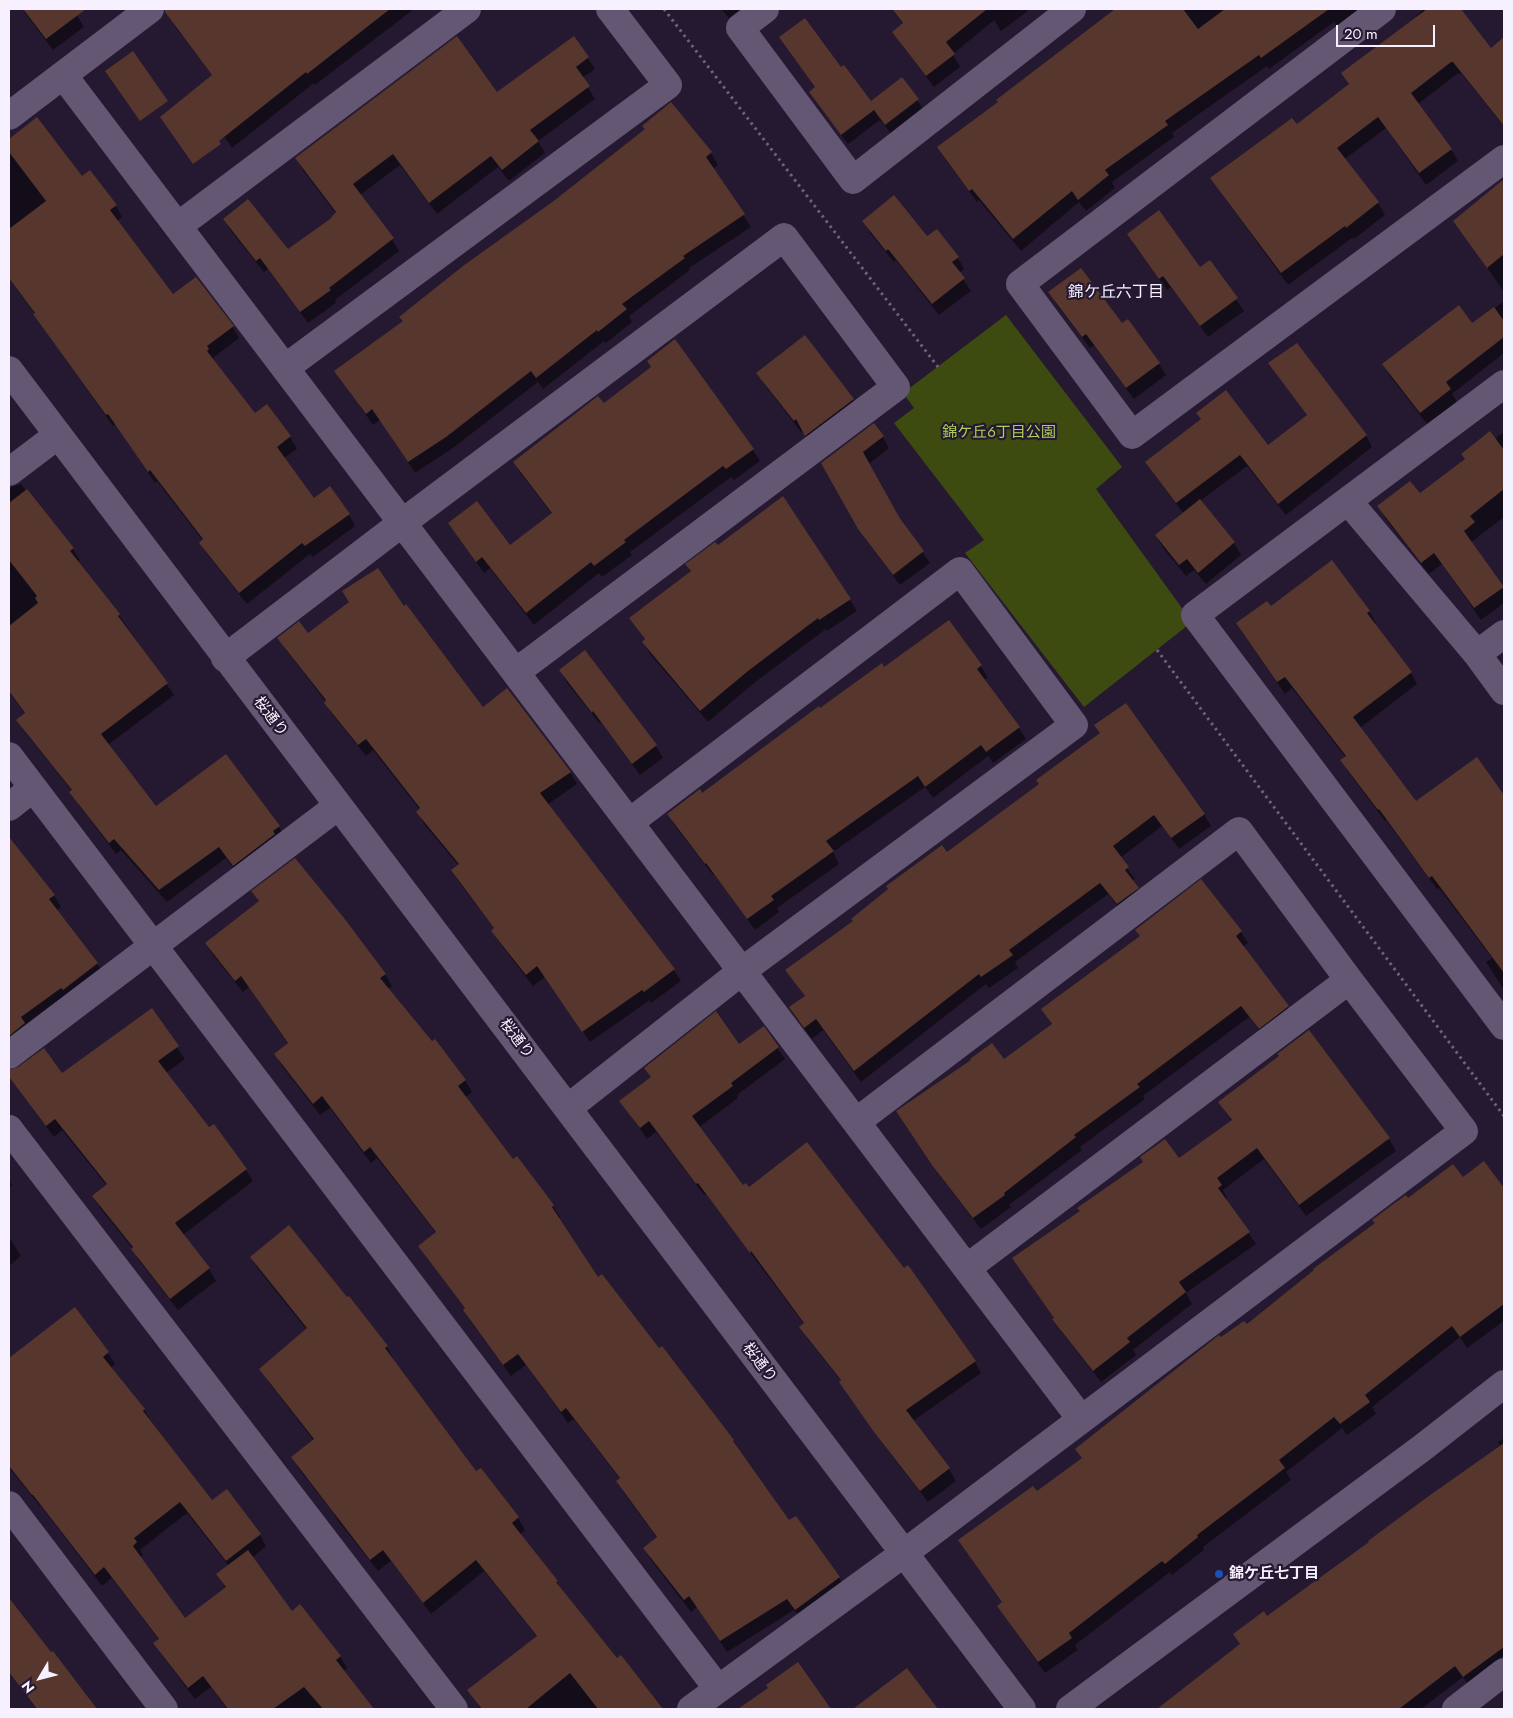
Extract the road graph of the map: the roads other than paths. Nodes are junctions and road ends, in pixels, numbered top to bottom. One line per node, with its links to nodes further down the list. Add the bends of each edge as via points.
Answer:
1 (150, 9): 7 (street)
2 (467, 9): 10 (street)
3 (610, 9): 11 (street, via 668,85)
4 (765, 9): 5 (street, via 740,28 853,180)
5 (1072, 9)
6 (1382, 9): 9 (street, via 1020,284 1132,435)
7 (63, 75): 8 (street); 10 (street)
8 (9, 116)
9 (1504, 158)
10 (178, 226): 11 (street)
11 (285, 368): 17 (street)
12 (9, 370): 14 (street, 桜通り)
13 (1504, 384): 16 (street)
14 (58, 435): 15 (street); 20 (street, 桜通り)
15 (9, 472)
16 (1348, 501): 19 (street); 31 (street, via 1195,615)
17 (402, 523): 20 (street); 21 (street); 21 (street, via 784,237 896,387)
18 (1504, 634): 19 (street)
19 (1477, 654): 22 (street)
20 (225, 658): 25 (street, 桜通り)
21 (516, 672): 27 (street)
22 (1504, 691)
23 (9, 756): 24 (street)
24 (33, 788): 26 (street); 28 (street)
25 (338, 806): 28 (street); 33 (street, 桜通り)
26 (9, 807)
27 (630, 822): 29 (street); 29 (street, via 960,571 1074,725)
28 (154, 946): 32 (street); 42 (street)
29 (742, 971): 33 (street); 34 (street)
30 (1349, 980): 34 (street, via 1239,831); 36 (street); 38 (street, via 1464,1131)
31 (1504, 1026)
32 (9, 1054)
33 (568, 1108): 40 (street, 桜通り)
34 (856, 1122): 36 (street)
35 (9, 1129): 44 (street)
36 (967, 1268): 38 (street)
37 (1504, 1384): 47 (street)
38 (1081, 1419): 40 (street)
39 (9, 1505): 43 (street)
40 (903, 1554): 42 (street); 46 (street, 桜通り)
41 (1504, 1672): 48 (street)
42 (718, 1689): 45 (street)
43 (164, 1709)
44 (454, 1709)
45 (691, 1709)
46 (1022, 1709)
47 (1070, 1709)
48 (1456, 1709)

